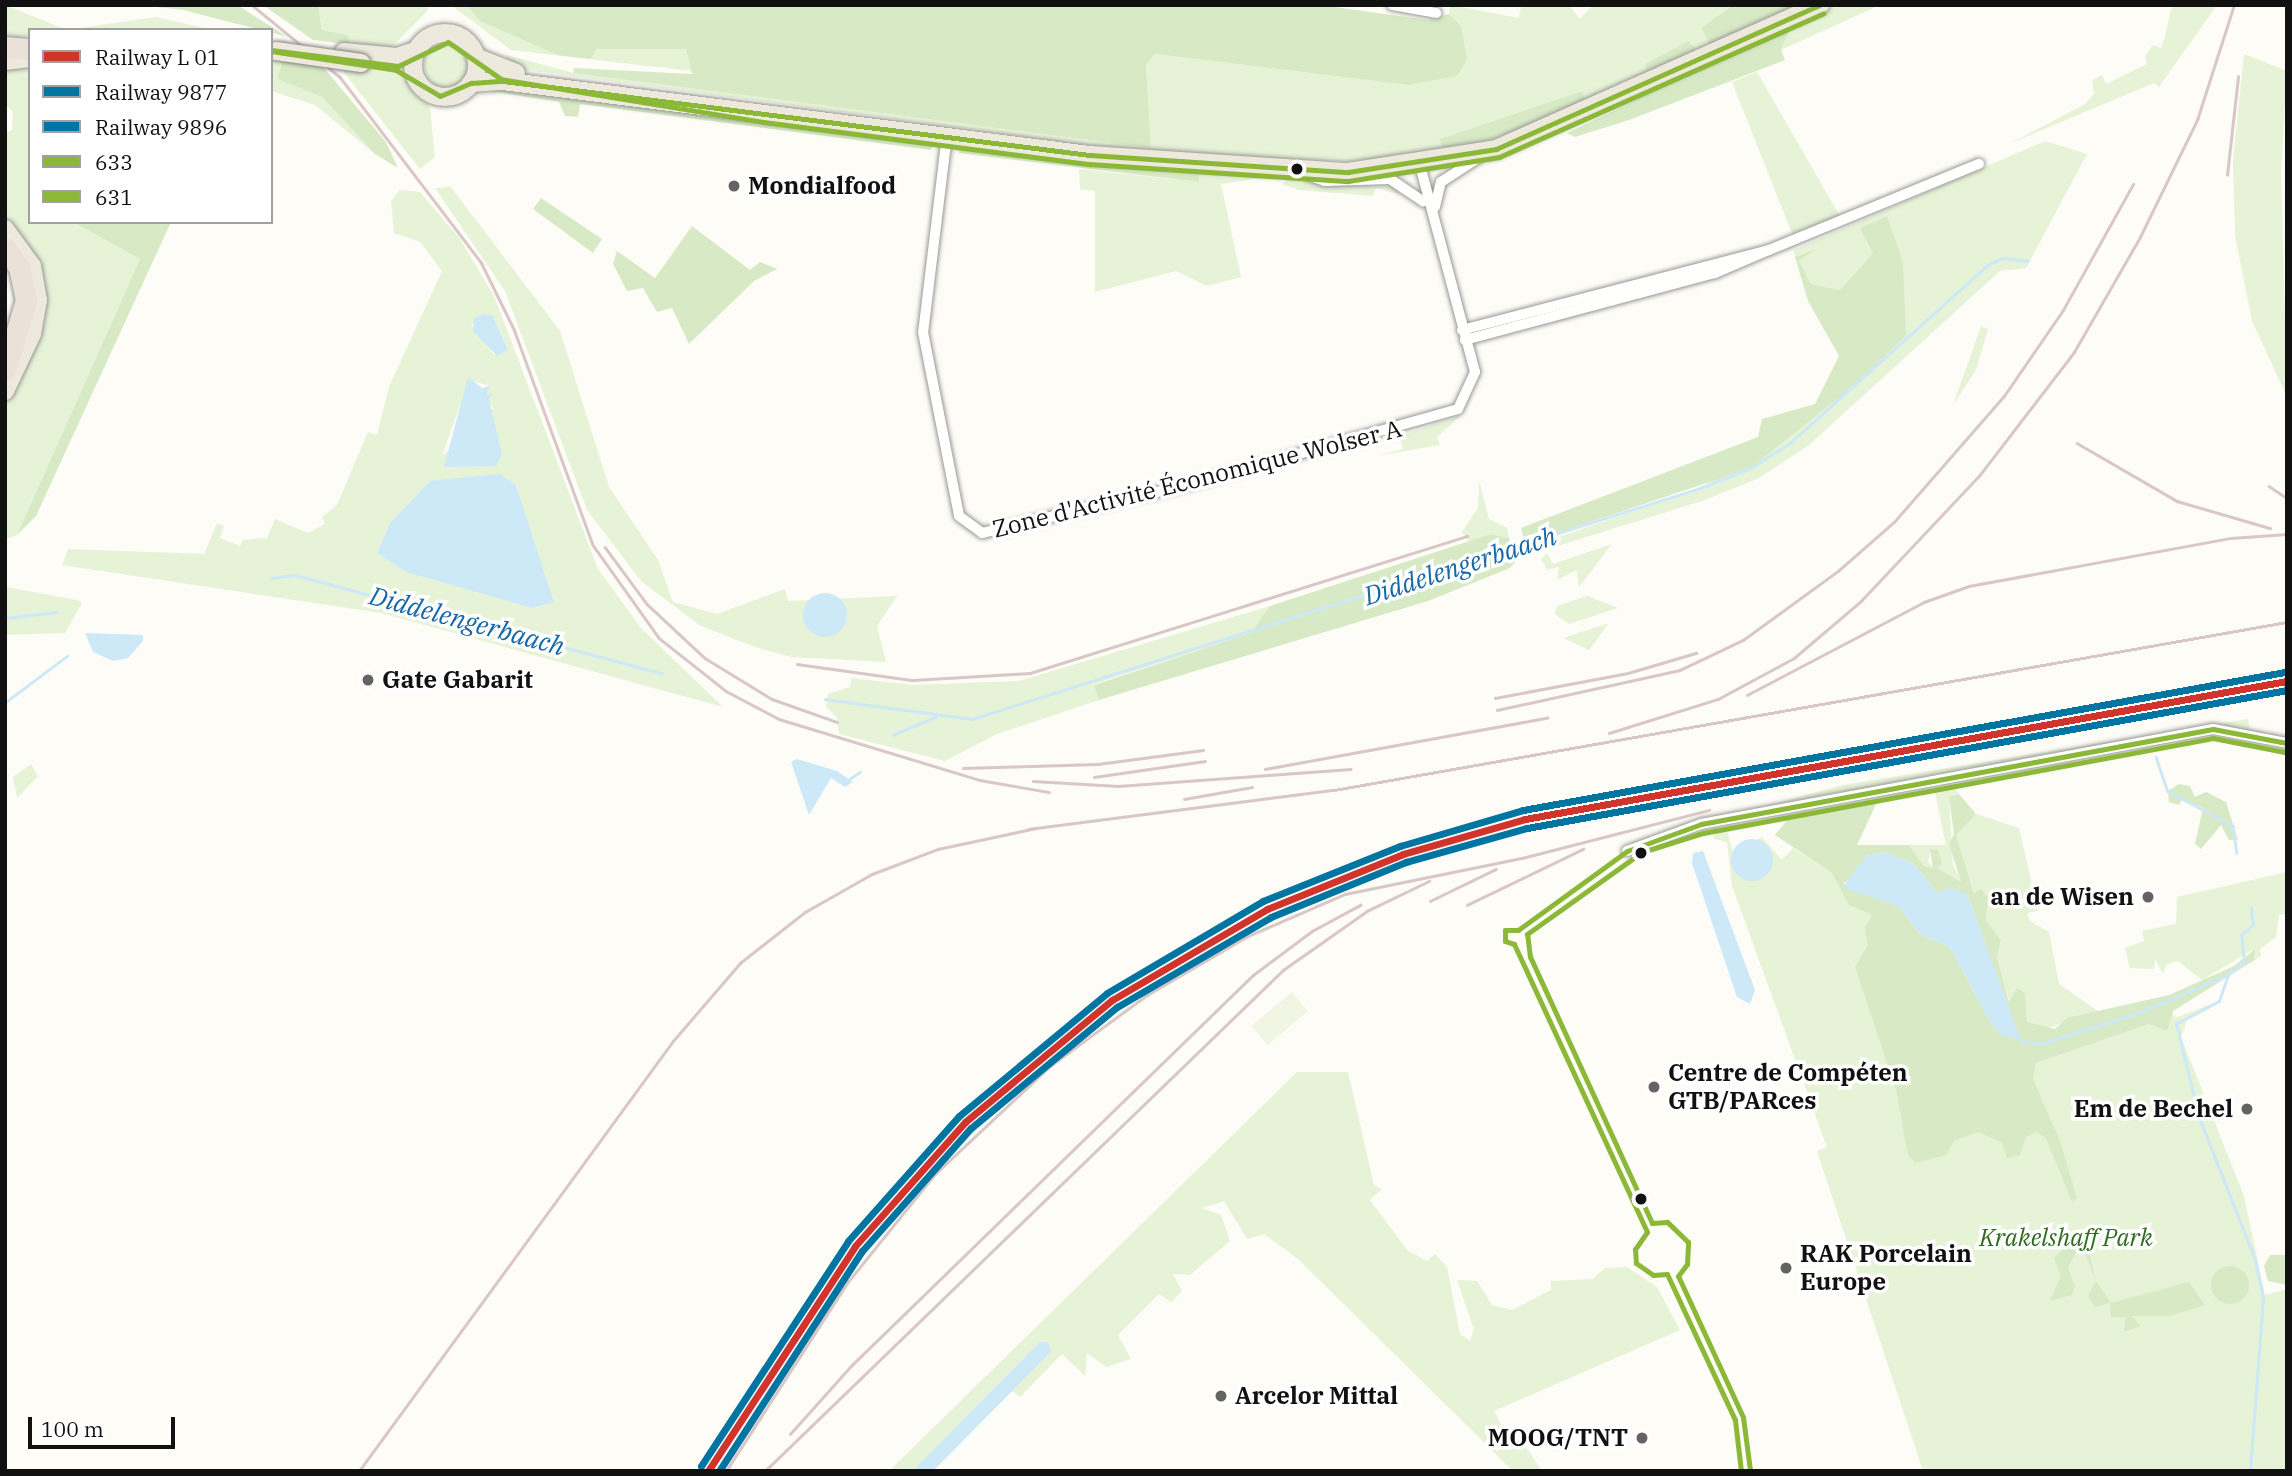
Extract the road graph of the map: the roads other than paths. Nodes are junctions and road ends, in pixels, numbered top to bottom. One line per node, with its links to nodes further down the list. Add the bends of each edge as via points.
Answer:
1 (1392, 5): 3 (street)
2 (1820, 5): 15 (main road)
3 (1436, 13)
4 (273, 48): 7 (main road, via 397,57); 11 (main road, bridge)
5 (5, 49): 6 (highway)
6 (28, 49)
7 (416, 50): 8 (main road, via 429,37 450,33 467,41); 11 (main road)
8 (476, 57): 12 (main road); 13 (main road, via 503,71)
9 (28, 58): 10 (main road)
10 (5, 61)
11 (415, 76): 12 (main road, via 440,96 458,94)
12 (471, 83): 13 (main road)
13 (765, 113): 14 (main road)
14 (947, 135): 18 (main road, via 1090,155); 23 (street, Zone d'Activité Économique Wolser A, via 923,332 959,516 972,532 1195,483 1458,410 1474,385)
15 (1496, 149): 17 (main road); 23 (street, via 1452,170 1434,197)
16 (1979, 164): 23 (street, via 1715,273)
17 (1418, 165): 18 (main road); 19 (street); 23 (street, Zone d'Activité Économique Wolser A)
18 (1298, 172): 19 (street, via 1325,181 1390,180)
19 (1423, 201): 23 (street, via 1460,342)
20 (5, 229): 26 (main road, via 32,266 38,300 32,334)
21 (5, 240): 25 (main road, via 25,265 32,292 28,328)
22 (5, 248): 24 (highway, via 19,267 26,300)
23 (1465, 333)
24 (5, 370)
25 (5, 378)
26 (5, 391)
27 (2287, 743): 28 (street, via 2213,729 1689,827)
28 (1628, 851)

